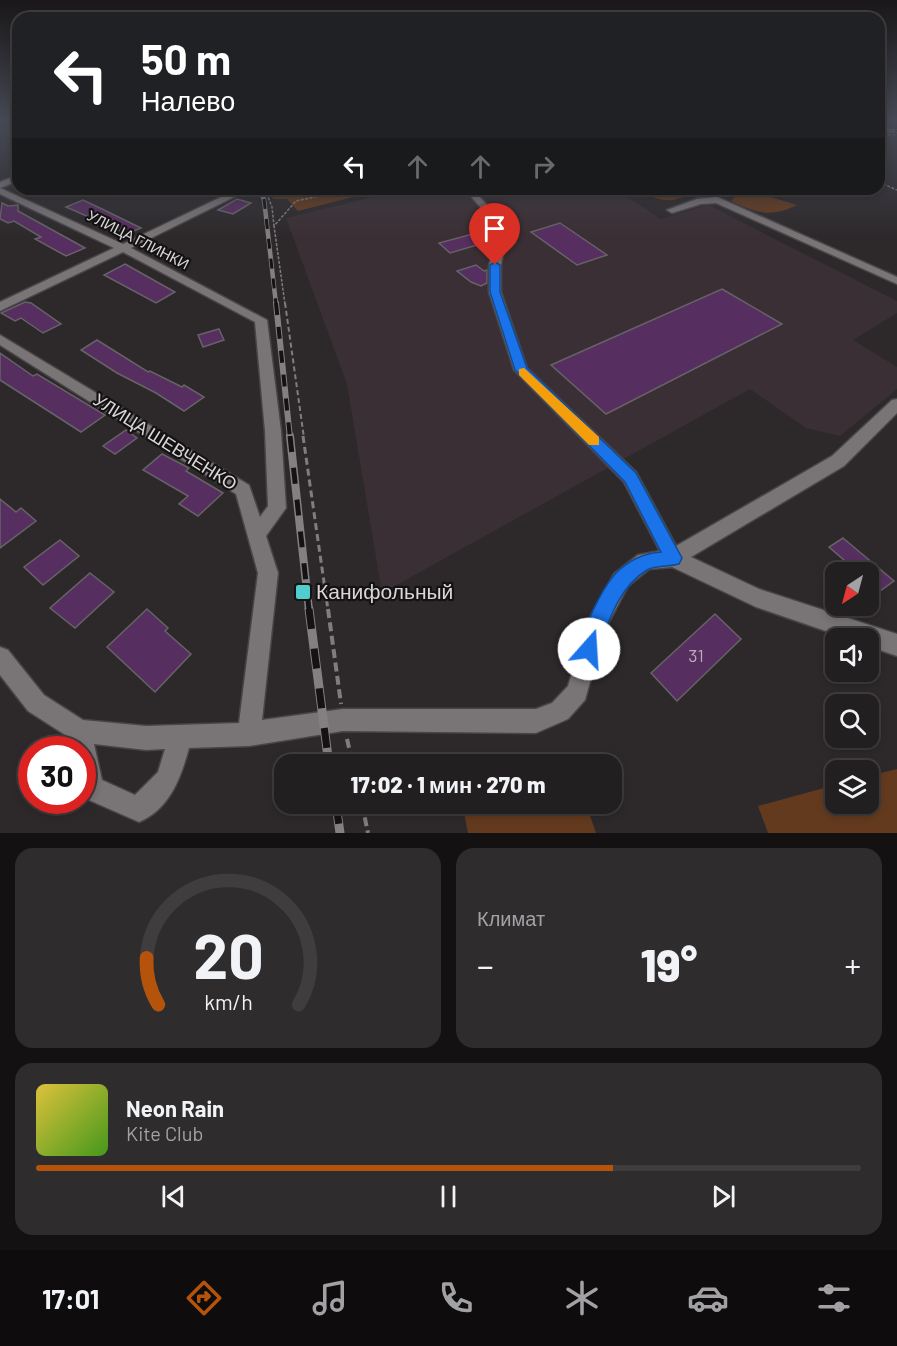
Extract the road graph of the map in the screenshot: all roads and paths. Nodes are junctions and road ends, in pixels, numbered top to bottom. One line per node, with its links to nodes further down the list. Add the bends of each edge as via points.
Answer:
1 (0, 190): 8 (street, УЛИЦА ГЛИНКИ)
2 (225, 195): 8 (street)
3 (267, 195): 7 (path)
4 (324, 195): 7 (path, via 296,201)
5 (475, 195): 14 (street, via 502,235 495,265 495,292 521,370 630,477)
6 (672, 210): 9 (street, via 717,200)
7 (274, 226): 17 (path)
8 (123, 248): 10 (street); 13 (street, УЛИЦА ГЛИНКИ, via 261,320 277,508)
9 (897, 280)
10 (0, 307)
11 (0, 339): 13 (street, УЛИЦА ШЕВЧЕНКО, via 243,490)
12 (897, 404): 14 (street, via 838,461)
13 (256, 535): 19 (street, УЛИЦА ШЕВЧЕНКО, via 268,573)
14 (673, 558): 15 (street, via 756,597); 17 (street, via 645,561 621,580 595,627 577,692 560,711 536,721)
15 (897, 645)
16 (0, 658): 18 (street, via 36,703)
17 (343, 720): 19 (street); 21 (path)
18 (80, 731): 20 (street, via 146,738); 20 (street, via 91,788 139,809 168,779)
19 (249, 734): 20 (street)
20 (181, 736)
21 (351, 754)
22 (364, 814): 23 (path)
23 (368, 833)

